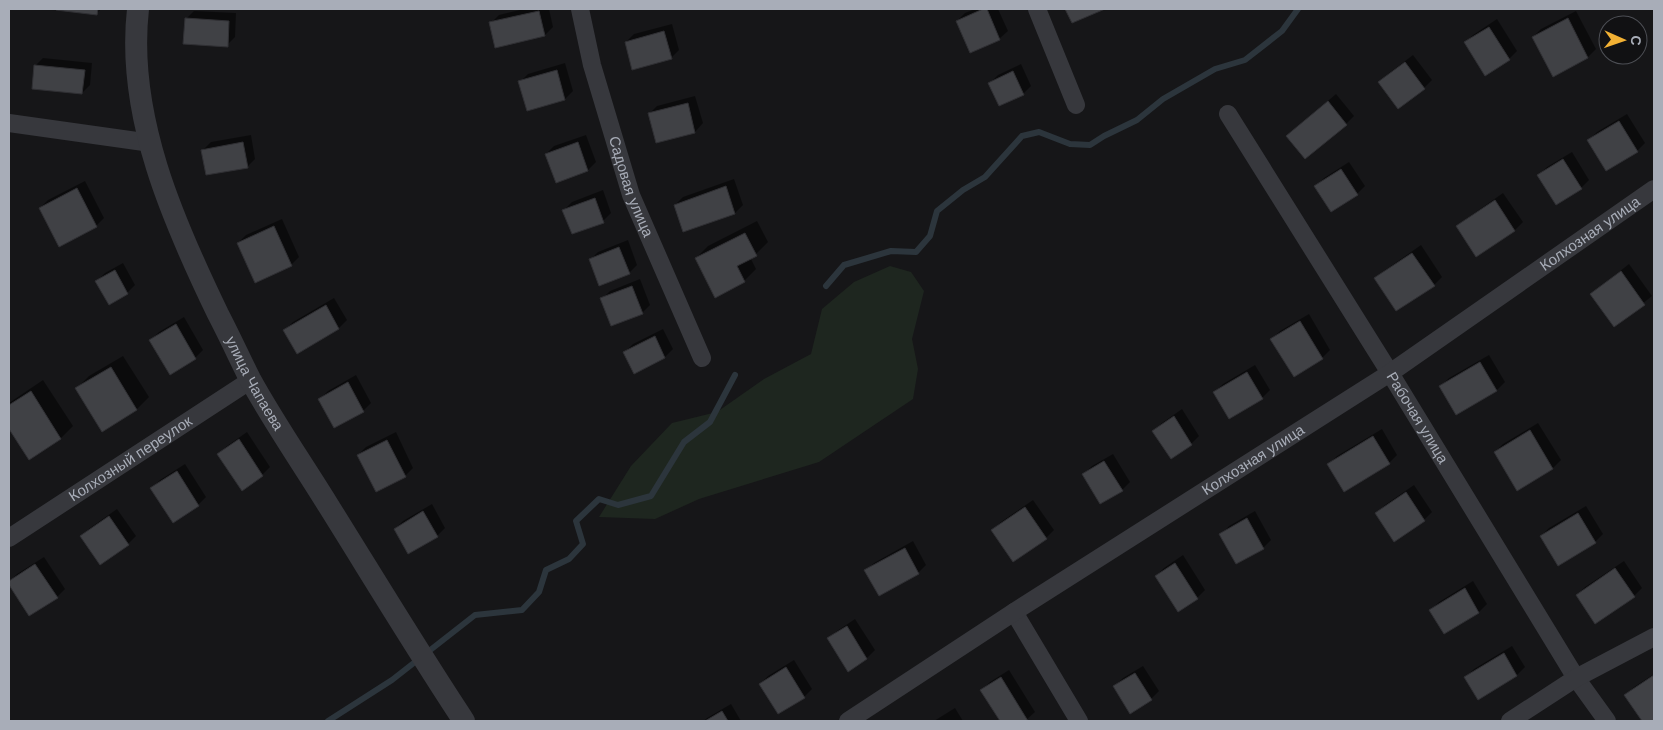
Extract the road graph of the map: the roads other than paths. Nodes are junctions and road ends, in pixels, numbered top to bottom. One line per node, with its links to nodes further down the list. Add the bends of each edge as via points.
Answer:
1 (138, 9): 7 (street, улица Чапаева, via 138,79)
2 (580, 9): 9 (street, Садовая улица, via 592,65 631,195)
3 (1037, 9): 4 (street)
4 (1076, 105)
5 (1228, 114): 10 (street, Рабочая улица)
6 (9, 123): 7 (street)
7 (151, 143): 11 (street, улица Чапаева, via 166,194 196,269)
8 (1654, 189): 10 (street, Колхозная улица)
9 (702, 358)
10 (1390, 373): 13 (street, Колхозная улица); 15 (street, Рабочая улица)
11 (251, 380): 12 (street, Колхозный переулок); 16 (street, улица Чапаева)
12 (9, 538)
13 (1014, 612): 17 (street, Колхозная улица); 18 (street)
14 (1654, 637): 15 (street)
15 (1576, 678): 19 (street); 20 (street, Рабочая улица)
16 (464, 721)
17 (848, 721)
18 (1079, 721)
19 (1510, 721)
20 (1607, 721)

